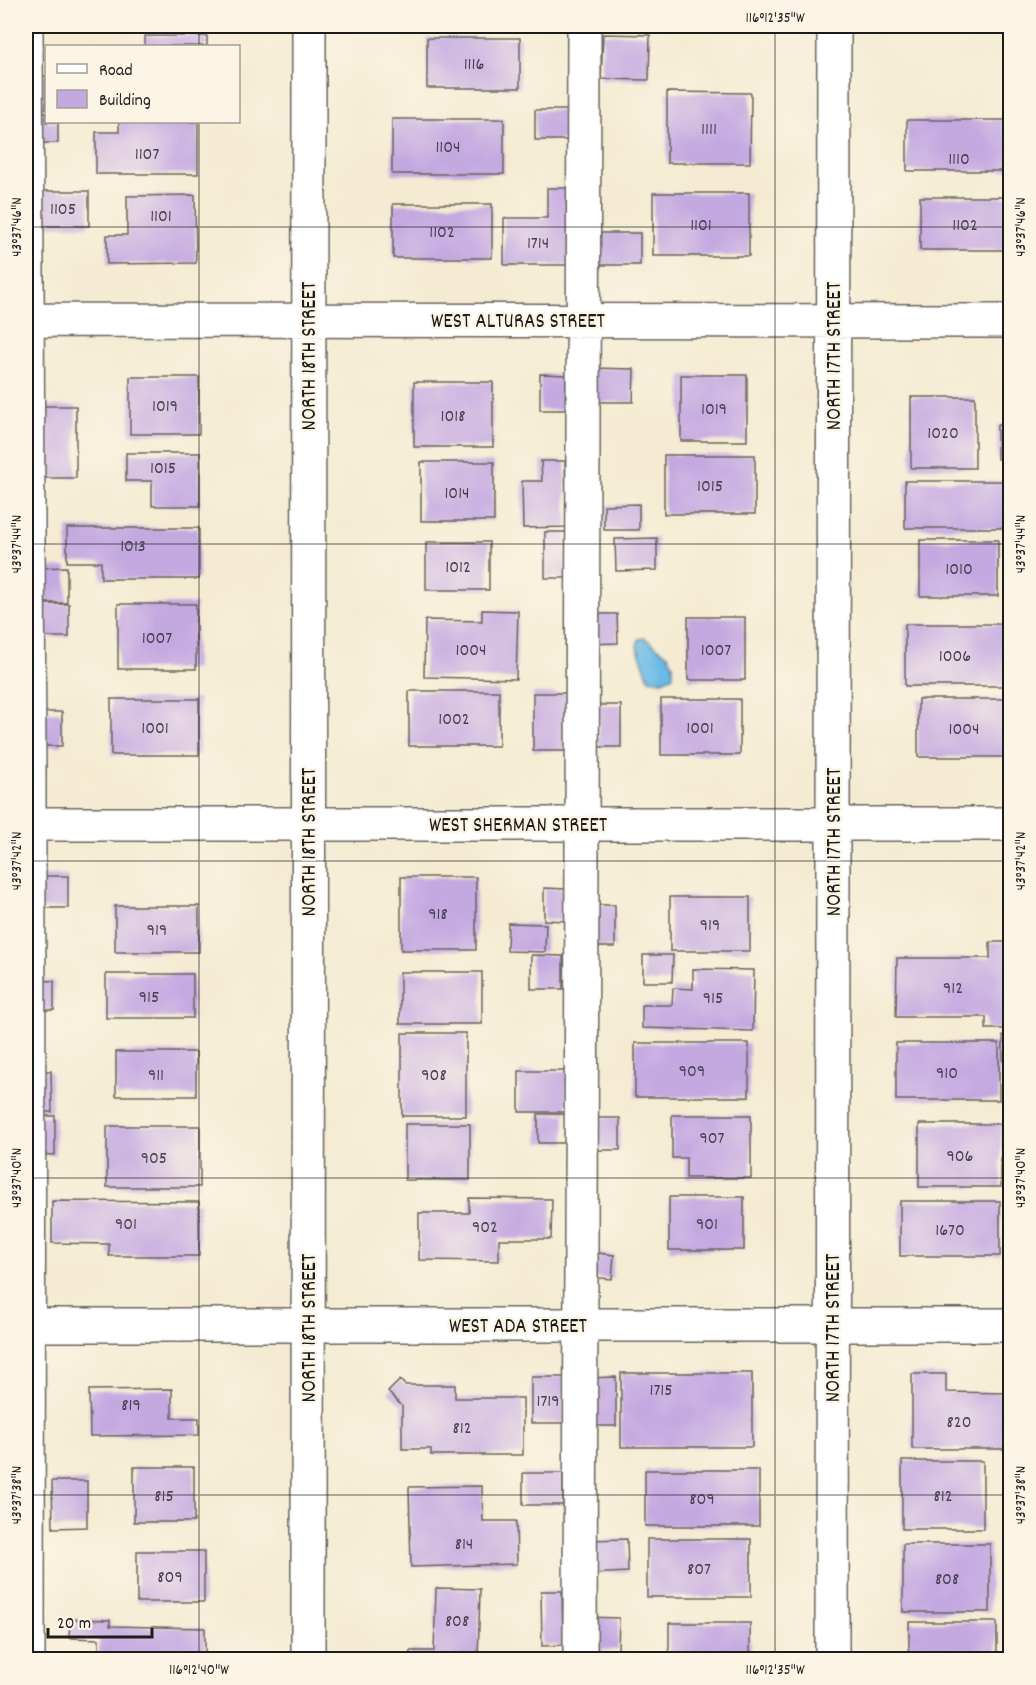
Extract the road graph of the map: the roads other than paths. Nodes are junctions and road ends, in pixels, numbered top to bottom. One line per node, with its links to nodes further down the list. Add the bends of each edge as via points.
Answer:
1 (26, 26): 5 (street)
2 (309, 26): 6 (street, NORTH 18TH STREET)
3 (585, 26): 7 (street)
4 (834, 26): 8 (street, NORTH 17TH STREET)
5 (26, 320): 6 (street, WEST ALTURAS STREET); 10 (street)
6 (308, 320): 7 (street, WEST ALTURAS STREET); 11 (street, NORTH 18TH STREET)
7 (583, 320): 8 (street, WEST ALTURAS STREET); 12 (street)
8 (833, 321): 9 (street, WEST ALTURAS STREET); 13 (street, NORTH 17TH STREET)
9 (1011, 321)
10 (27, 824): 11 (street, WEST SHERMAN STREET); 15 (street)
11 (308, 824): 12 (street, WEST SHERMAN STREET); 16 (street, NORTH 18TH STREET)
12 (584, 824): 13 (street, WEST SHERMAN STREET); 17 (street)
13 (833, 824): 14 (street, WEST SHERMAN STREET); 18 (street, NORTH 17TH STREET)
14 (1011, 824)
15 (27, 1325): 16 (street, WEST ADA STREET); 20 (street)
16 (308, 1325): 17 (street, WEST ADA STREET); 21 (street, NORTH 18TH STREET)
17 (581, 1325): 18 (street, WEST ADA STREET); 22 (street)
18 (832, 1325): 19 (street, WEST ADA STREET); 23 (street, NORTH 17TH STREET)
19 (1011, 1325)
20 (28, 1659)
21 (308, 1659)
22 (580, 1659)
23 (832, 1659)

